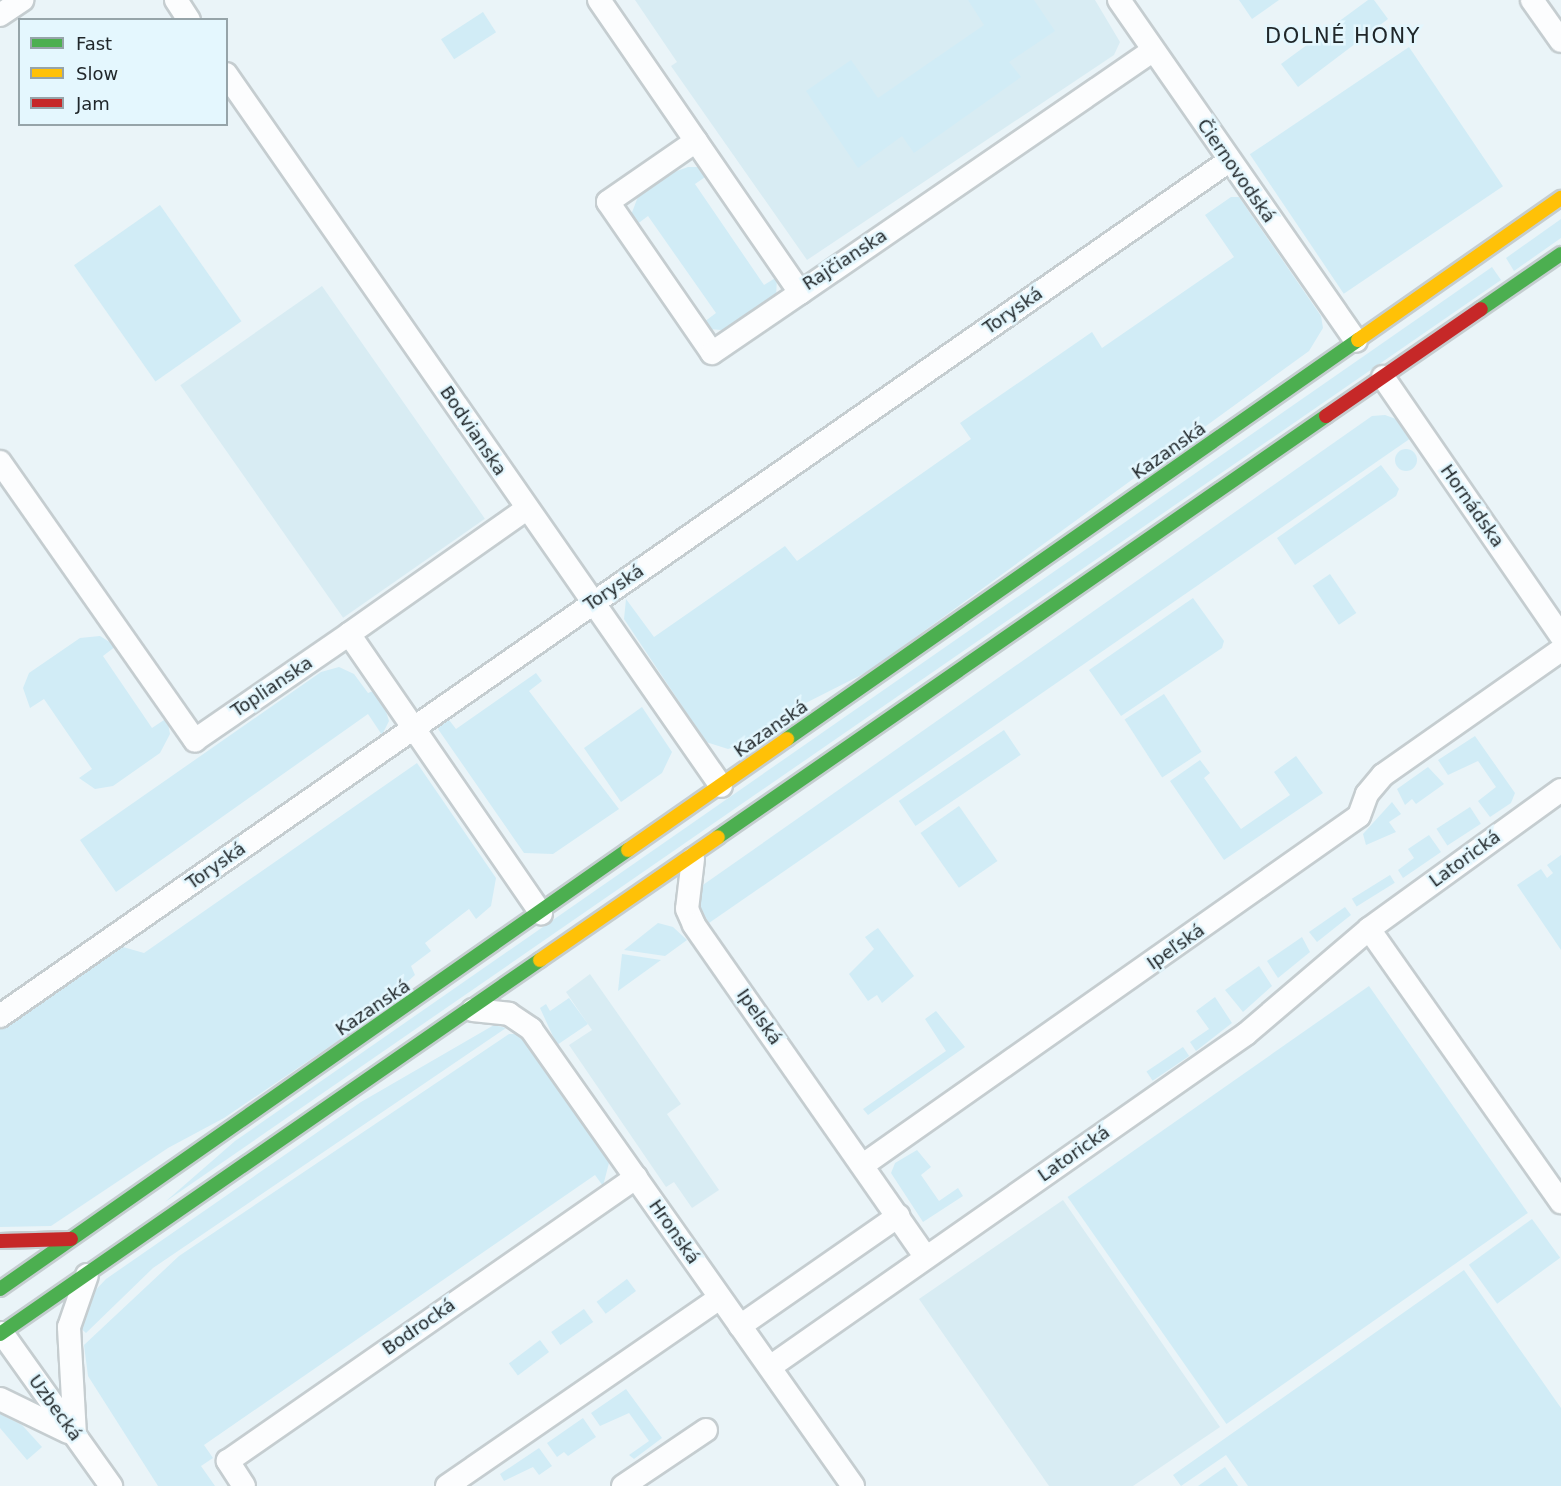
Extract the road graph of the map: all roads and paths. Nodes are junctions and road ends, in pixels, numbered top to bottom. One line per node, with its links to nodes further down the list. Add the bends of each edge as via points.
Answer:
1 (22, 0): 6 (street)
2 (176, 0): 7 (street)
3 (598, 0): 11 (street, Rajčianska)
4 (1119, 0): 9 (street, Čiernovodská)
5 (1532, 0): 8 (street)
6 (0, 15)
7 (188, 18)
8 (1561, 41)
9 (1152, 51): 12 (street, Čiernovodská); 15 (street, Rajčianska)
10 (228, 77): 19 (street, Bodvianska)
11 (696, 141): 15 (street, Rajčianska); 15 (street, via 608,202 614,211 712,353)
12 (1229, 161): 16 (street, Čiernovodská); 20 (street, Toryská)
13 (1561, 198): 16 (main road, Kazanská)
14 (1561, 254): 17 (main road)
15 (800, 293)
16 (1356, 341): 25 (main road, Kazanská)
17 (1383, 377): 22 (street, Hornádska); 27 (main road)
18 (0, 462): 21 (street, Toplianska, via 195,740)
19 (526, 509): 20 (street, Bodvianska); 21 (street)
20 (592, 602): 24 (street, Toryská); 25 (street, Bodvianska)
21 (349, 634): 24 (street)
22 (1561, 636)
23 (1561, 650): 32 (street, Ipeľská, via 1383,775 1367,794 1359,816)
24 (413, 728): 28 (street); 31 (street, Toryská)
25 (721, 786): 28 (main road, Kazanská)
26 (1561, 790): 29 (street, Latorická)
27 (693, 859): 30 (main road); 32 (street, Ipelská, via 687,909 694,925)
28 (541, 913): 36 (main road, Kazanská)
29 (1369, 928): 34 (street); 38 (street, Latorická, via 1246,1034)
30 (473, 1011): 33 (street, Hronská, via 509,1014 531,1029); 39 (main road)
31 (0, 1016)
32 (863, 1165): 35 (street)
33 (636, 1177): 41 (street, Hronská); 49 (street, Bodrocká, via 228,1461)
34 (1561, 1202)
35 (898, 1216): 38 (street); 42 (street)
36 (71, 1239): 37 (main road); 40 (main road, Kazanská)
37 (0, 1241)
38 (926, 1256): 44 (street, Latorická)
39 (87, 1275): 43 (main road); 47 (street, via 69,1327)
40 (0, 1289)
41 (720, 1298): 42 (street, Hronská); 50 (street)
42 (740, 1326): 44 (street, Hronská)
43 (1, 1333): 47 (street, Uzbecká)
44 (770, 1366): 52 (street, Hronská)
45 (0, 1399): 47 (street)
46 (706, 1430): 51 (street)
47 (75, 1436): 48 (street, Uzbecká)
48 (111, 1486)
49 (244, 1486)
50 (447, 1486)
51 (623, 1486)
52 (853, 1486)

